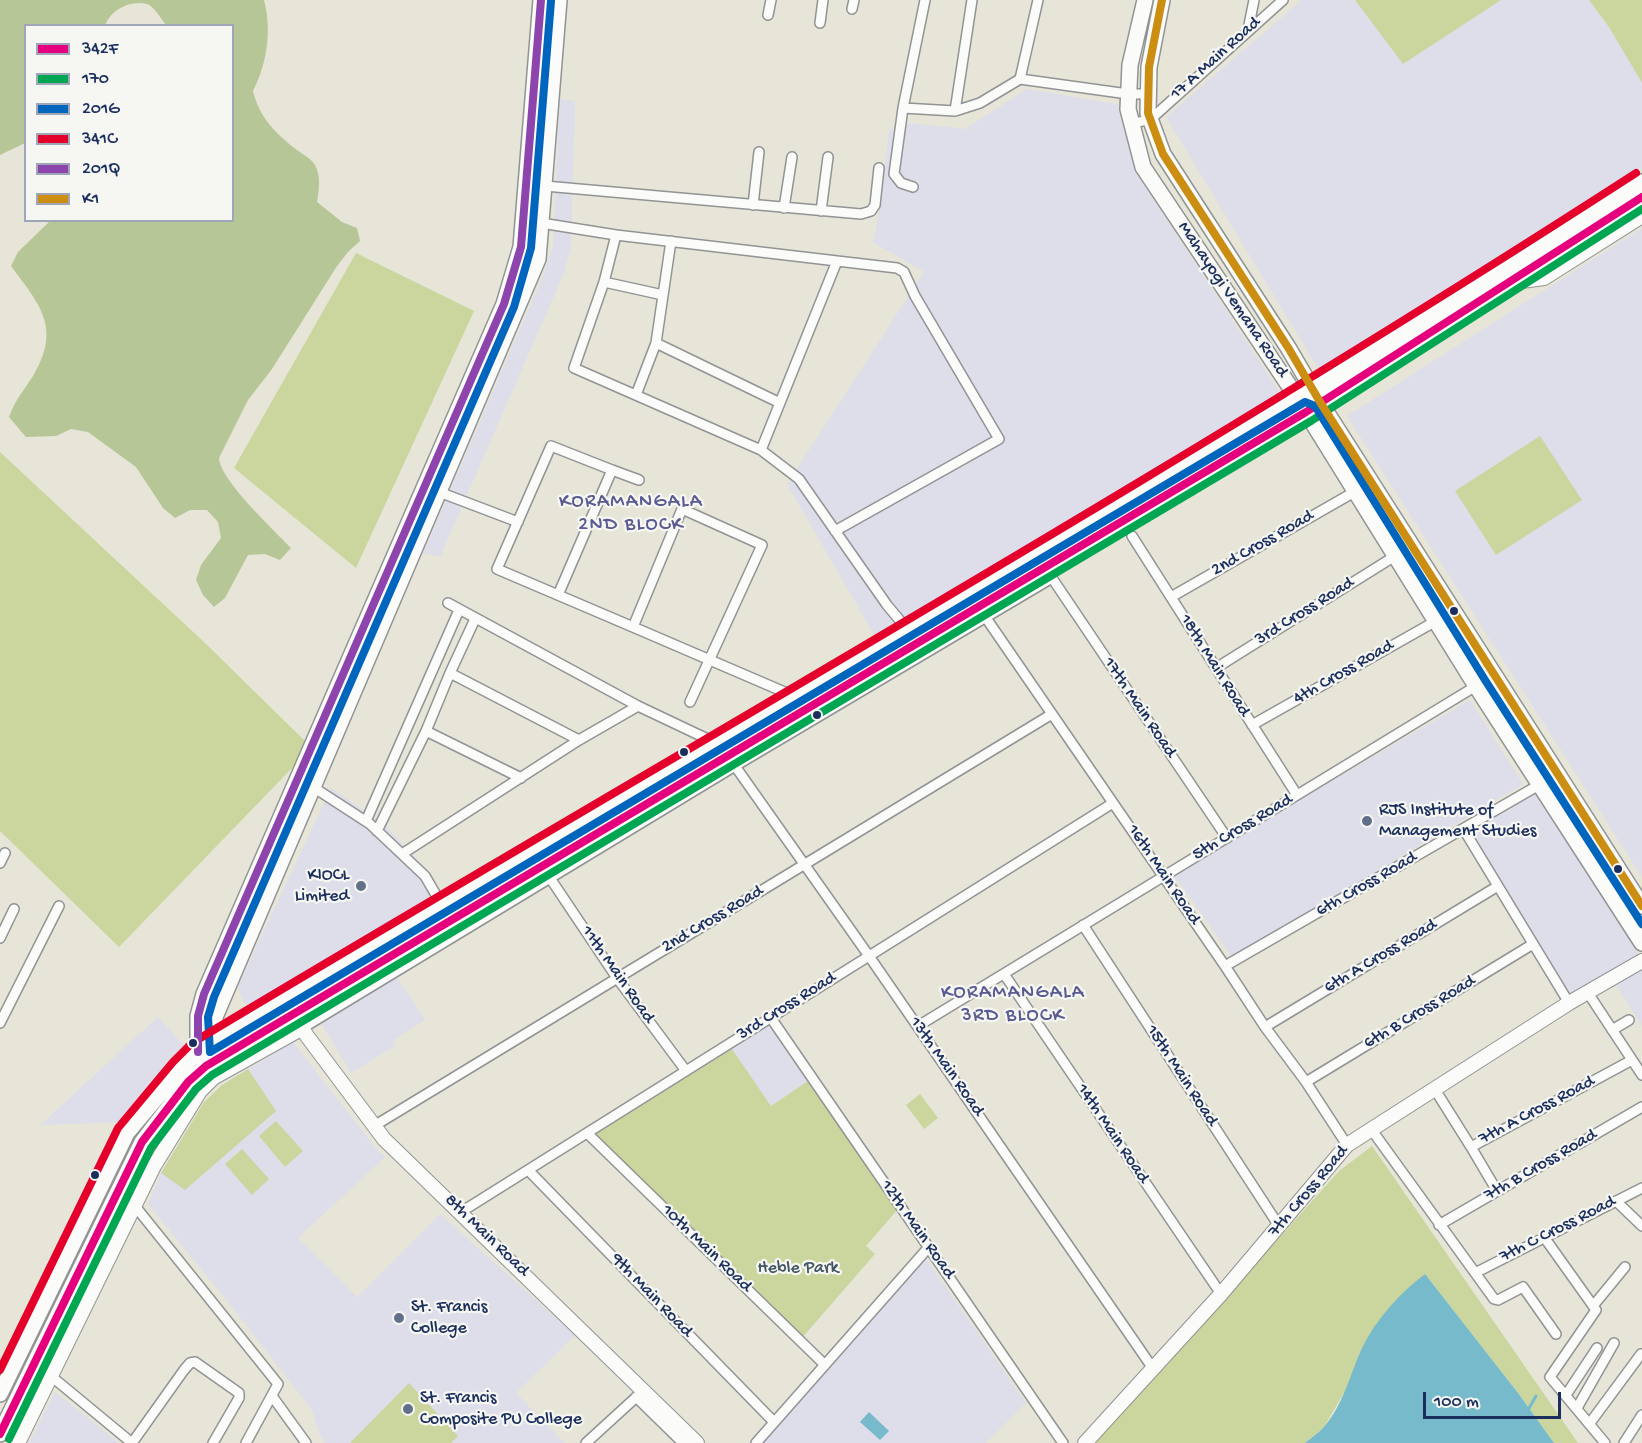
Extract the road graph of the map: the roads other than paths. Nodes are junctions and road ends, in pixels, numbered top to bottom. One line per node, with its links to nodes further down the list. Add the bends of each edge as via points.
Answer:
1 (541, 0): 45 (main road, via 521,247)
2 (559, 0): 27 (main road)
3 (771, 0): 12 (street)
4 (823, 0): 13 (street)
5 (925, 0): 18 (street)
6 (972, 0): 19 (street)
7 (1038, 0): 15 (street)
8 (1145, 0): 16 (main road, Mahayogi Vemana Road, via 1130,65)
9 (1162, 0): 17 (main road, Mahayogi Vemana Road, via 1149,67)
10 (1254, 0): 14 (street)
11 (1283, 0): 14 (street, 17 A Main Road)
12 (768, 15)
13 (820, 23)
14 (1248, 30): 20 (street, 17 A Main Road)
15 (1020, 79): 16 (street); 19 (street, via 980,103)
16 (1128, 94): 17 (street); 21 (main road, Mahayogi Vemana Road)
17 (1149, 94): 20 (main road, Mahayogi Vemana Road)
18 (903, 108): 19 (street); 28 (street, via 894,174 901,183)
19 (955, 111)
20 (1151, 119): 21 (street); 43 (main road, Mahayogi Vemana Road, via 1163,154)
21 (1131, 124): 44 (main road, Mahayogi Vemana Road, via 1143,167)
22 (759, 152): 30 (street)
23 (792, 157): 31 (street)
24 (828, 157): 32 (street)
25 (879, 168): 32 (street, via 871,211)
26 (1642, 182): 43 (main road)
27 (545, 186): 30 (street); 34 (main road)
28 (913, 188)
29 (1642, 197): 39 (main road)
30 (753, 205): 31 (street)
31 (784, 208): 32 (street)
32 (821, 211)
33 (1642, 216): 39 (street, via 1544,278)
34 (541, 223): 35 (street); 45 (main road, via 538,258)
35 (616, 234): 36 (street); 38 (street)
36 (671, 241): 37 (street); 40 (street)
37 (837, 261): 46 (street); 55 (street, via 904,272 999,439)
38 (604, 282): 40 (street); 42 (street, via 574,368)
39 (1507, 283): 43 (main road)
40 (663, 295): 41 (street)
41 (656, 343): 42 (street); 46 (street)
42 (636, 395): 48 (street)
43 (1317, 395): 44 (main road); 47 (main road); 97 (main road, Mahayogi Vemana Road)
44 (1298, 399): 47 (main road, Mahayogi Vemana Road); 65 (main road)
45 (469, 402): 52 (main road); 121 (main road, via 204,994 198,1016)
46 (780, 403): 48 (street)
47 (1306, 412): 51 (main road, Mahayogi Vemana Road); 53 (main road)
48 (761, 450): 55 (street, via 799,480)
49 (612, 470): 50 (street); 54 (street, via 551,446); 57 (street)
50 (639, 480)
51 (1356, 491): 56 (main road, Mahayogi Vemana Road); 58 (street, 2nd Cross Road)
52 (439, 492): 54 (street); 81 (main road)
53 (1122, 521): 58 (street, 18th Main Road); 61 (main road)
54 (518, 522): 57 (street, via 497,569)
55 (835, 531): 65 (street)
56 (1395, 556): 63 (main road, Mahayogi Vemana Road); 67 (street, 3rd Cross Road)
57 (558, 595): 64 (street)
58 (1171, 597): 67 (street, 18th Main Road)
59 (448, 603): 60 (street)
60 (459, 610): 62 (street); 84 (street)
61 (982, 613): 73 (street, 16th Main Road); 78 (main road); 87 (street, 17th Main Road, via 1052,578)
62 (475, 619): 68 (street); 72 (street)
63 (1436, 621): 69 (main road, Mahayogi Vemana Road); 74 (street, 4th Cross Road)
64 (633, 627): 66 (street); 66 (street, via 682,509 762,545)
65 (907, 629): 70 (main road)
66 (710, 658): 70 (street); 71 (street)
67 (1215, 668): 74 (street, 18th Main Road)
68 (450, 673): 75 (street); 76 (street)
69 (1476, 686): 80 (main road, Mahayogi Vemana Road); 82 (street, 5th Cross Road)
70 (796, 697): 77 (main road)
71 (690, 702)
72 (638, 706): 76 (street); 77 (street)
73 (1052, 714): 83 (street, 16th Main Road); 91 (street, 2nd Cross Road)
74 (1252, 725): 82 (street, 18th Main Road)
75 (426, 731): 79 (street); 86 (street)
76 (579, 740): 79 (street)
77 (716, 743): 78 (street, 13th Main Road); 95 (main road)
78 (730, 761): 91 (street, 13th Main Road); 93 (street); 100 (main road)
79 (521, 778): 89 (street)
80 (1539, 785): 85 (street, 6th Cross Road); 103 (main road, Mahayogi Vemana Road)
81 (313, 788): 84 (street); 120 (main road, via 215,1017)
82 (1297, 795): 87 (street, 5th Cross Road)
83 (1113, 803): 92 (street, 16th Main Road); 105 (street, 3rd Cross Road)
84 (366, 821): 86 (street)
85 (1464, 830): 94 (street); 107 (street, 6th Cross Road)
86 (377, 831): 89 (street)
87 (1227, 838): 92 (street, 5th Cross Road)
88 (5, 853): 90 (street)
89 (402, 854): 98 (street, via 425,876)
90 (0, 863)
91 (805, 864): 105 (street, 13th Main Road); 109 (street, 2nd Cross Road)
92 (1164, 876): 101 (street, 5th Cross Road); 107 (street, 16th Main Road)
93 (550, 878): 109 (street, 11th Main Road); 118 (street)
94 (1498, 886): 104 (street); 117 (street, 6th A Cross Road)
95 (460, 896): 98 (main road); 100 (main road)
96 (59, 906): 115 (street)
97 (1642, 906)
98 (443, 907): 120 (main road)
99 (14, 909): 102 (street)
100 (469, 909): 112 (main road)
101 (1083, 925): 108 (street, 5th Cross Road); 142 (street, 15th Main Road)
102 (0, 938)
103 (1642, 943)
104 (1533, 944): 111 (street); 127 (street, 6th B Cross Road)
105 (869, 956): 113 (street, 3rd Cross Road); 116 (street, 13th Main Road)
106 (1642, 961): 110 (street, 7th Cross Road)
107 (1225, 966): 117 (street, 16th Main Road)
108 (1004, 974): 116 (street, 5th Cross Road); 148 (street, 14th Main Road)
109 (617, 978): 125 (street, 11th Main Road); 130 (street, 2nd Cross Road)
110 (1588, 993): 111 (street, 7th Cross Road); 119 (street)
111 (1569, 1003): 128 (street, 7th Cross Road)
112 (293, 1014): 118 (street, 8th Main Road); 122 (main road)
113 (771, 1018): 125 (street, 3rd Cross Road); 145 (street, 12th Main Road)
114 (1629, 1020): 119 (street)
115 (0, 1023)
116 (918, 1026): 155 (street, 13th Main Road)
117 (1265, 1027): 127 (street, 16th Main Road)
118 (302, 1029): 130 (street, 8th Main Road); 139 (street, via 213,1078 200,1090)
119 (1612, 1030): 123 (street)
120 (216, 1041): 121 (main road); 122 (main road)
121 (198, 1052): 124 (main road); 157 (main road, via 128,1133)
122 (222, 1056): 124 (main road)
123 (1632, 1060): 126 (street); 134 (street, 7th A Cross Road)
124 (206, 1066): 158 (main road, via 188,1082 142,1142)
125 (686, 1071): 132 (street, 3rd Cross Road)
126 (1642, 1075)
127 (1306, 1082): 133 (street, 16th Main Road)
128 (1434, 1088): 131 (street, 7th Cross Road); 134 (street, 7th A Cross Road)
129 (1642, 1107): 137 (street, 7th B Cross Road)
130 (374, 1126): 140 (street, 8th Main Road)
131 (1371, 1129): 133 (street, 7th Cross Road); 141 (street)
132 (586, 1133): 135 (street, 3rd Cross Road); 154 (street, 10th Main Road)
133 (1347, 1145): 142 (street, 7th Cross Road)
134 (1471, 1147): 137 (street)
135 (528, 1170): 140 (street, 3rd Cross Road); 165 (street, 9th Main Road)
136 (1642, 1188): 138 (street, 7th C Cross Road)
137 (1497, 1191): 141 (street, 7th B Cross Road)
138 (1616, 1201): 143 (street); 144 (street, 7th C Cross Road)
139 (135, 1206): 156 (street); 162 (street, via 278,1384)
140 (461, 1212): 159 (street, 8th Main Road)
141 (1439, 1224): 147 (street)
142 (1279, 1226): 148 (street, 7th Cross Road)
143 (1642, 1226)
144 (1544, 1237): 147 (street, 7th C Cross Road); 149 (street)
145 (928, 1248): 154 (street); 177 (street, 12th Main Road)
146 (1625, 1267): 149 (street)
147 (1475, 1274): 150 (street, via 1496,1300 1523,1287)
148 (1221, 1294): 155 (street, 7th Cross Road)
149 (1593, 1306): 161 (street, via 1596,1311 1550,1376)
150 (1556, 1334)
151 (1614, 1343): 163 (street)
152 (1597, 1348): 161 (street)
153 (1641, 1354): 166 (street)
154 (825, 1365): 165 (street)
155 (1154, 1370): 169 (street, 7th Cross Road)
156 (51, 1376): 168 (street); 170 (street, via 132,1443 184,1370 195,1362 239,1393)
157 (4, 1377): 158 (street); 160 (main road)
158 (23, 1388): 167 (main road)
159 (640, 1394): 173 (street); 174 (street); 175 (street, 8th Main Road)
160 (0, 1395)
161 (1566, 1395): 163 (street)
162 (272, 1396): 171 (street); 172 (street)
163 (1577, 1408): 166 (street)
164 (1642, 1415): 179 (street)
165 (774, 1422): 176 (street)
166 (1590, 1423): 178 (street)
167 (0, 1434)
168 (22, 1441)
169 (1089, 1442)
170 (213, 1443)
171 (246, 1443)
172 (306, 1443)
173 (586, 1443)
174 (683, 1443)
175 (697, 1443)
176 (756, 1443)
177 (1063, 1443)
178 (1605, 1443)
179 (1624, 1443)

